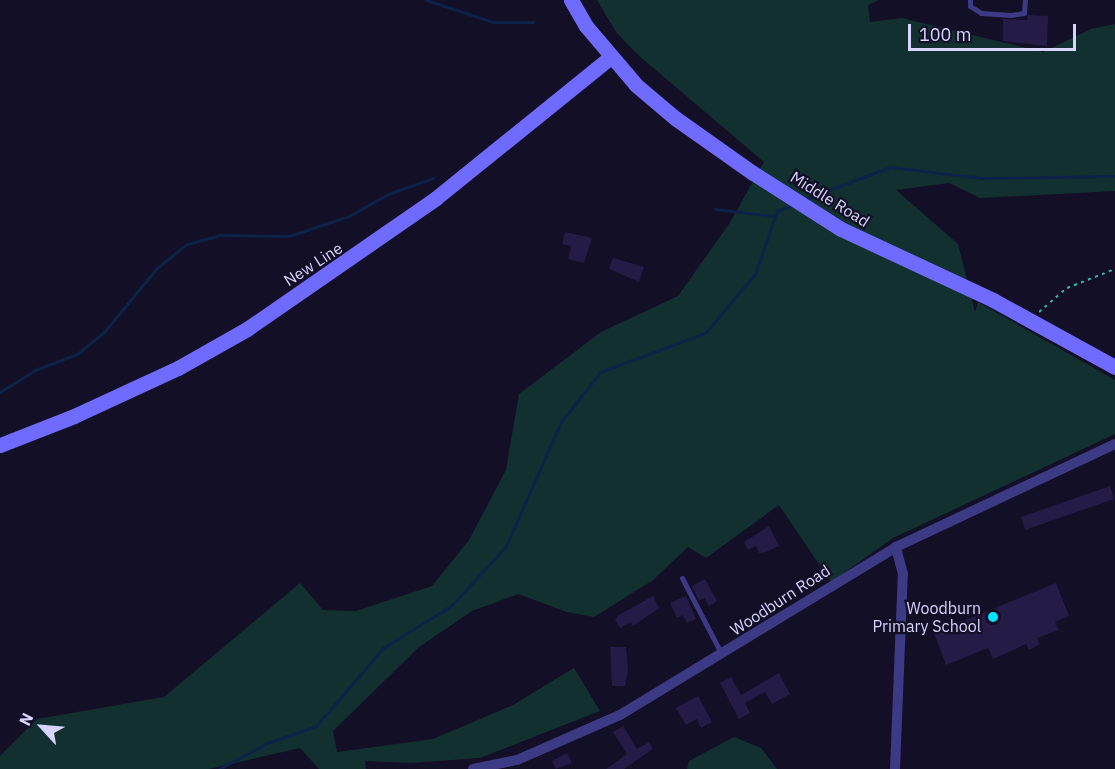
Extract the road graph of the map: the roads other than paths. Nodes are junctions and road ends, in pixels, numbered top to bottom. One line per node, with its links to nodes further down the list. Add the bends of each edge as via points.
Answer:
1 (571, 0): 4 (main road, Middle Road)
2 (970, 0): 3 (lane, via 975,11 1011,15 1024,13)
3 (1025, 0)
4 (611, 57): 5 (main road, Middle Road, via 675,118 816,214); 7 (main road, New Line, via 436,198 246,329 178,368)
5 (1115, 367)
6 (1115, 444): 8 (street, Woodburn Road)
7 (0, 445)
8 (896, 547): 10 (street, Woodburn Road); 12 (street, via 903,574)
9 (682, 578): 10 (lane)
10 (722, 654): 11 (street, Woodburn Road, via 620,715 517,760)
11 (473, 769)
12 (895, 769)

